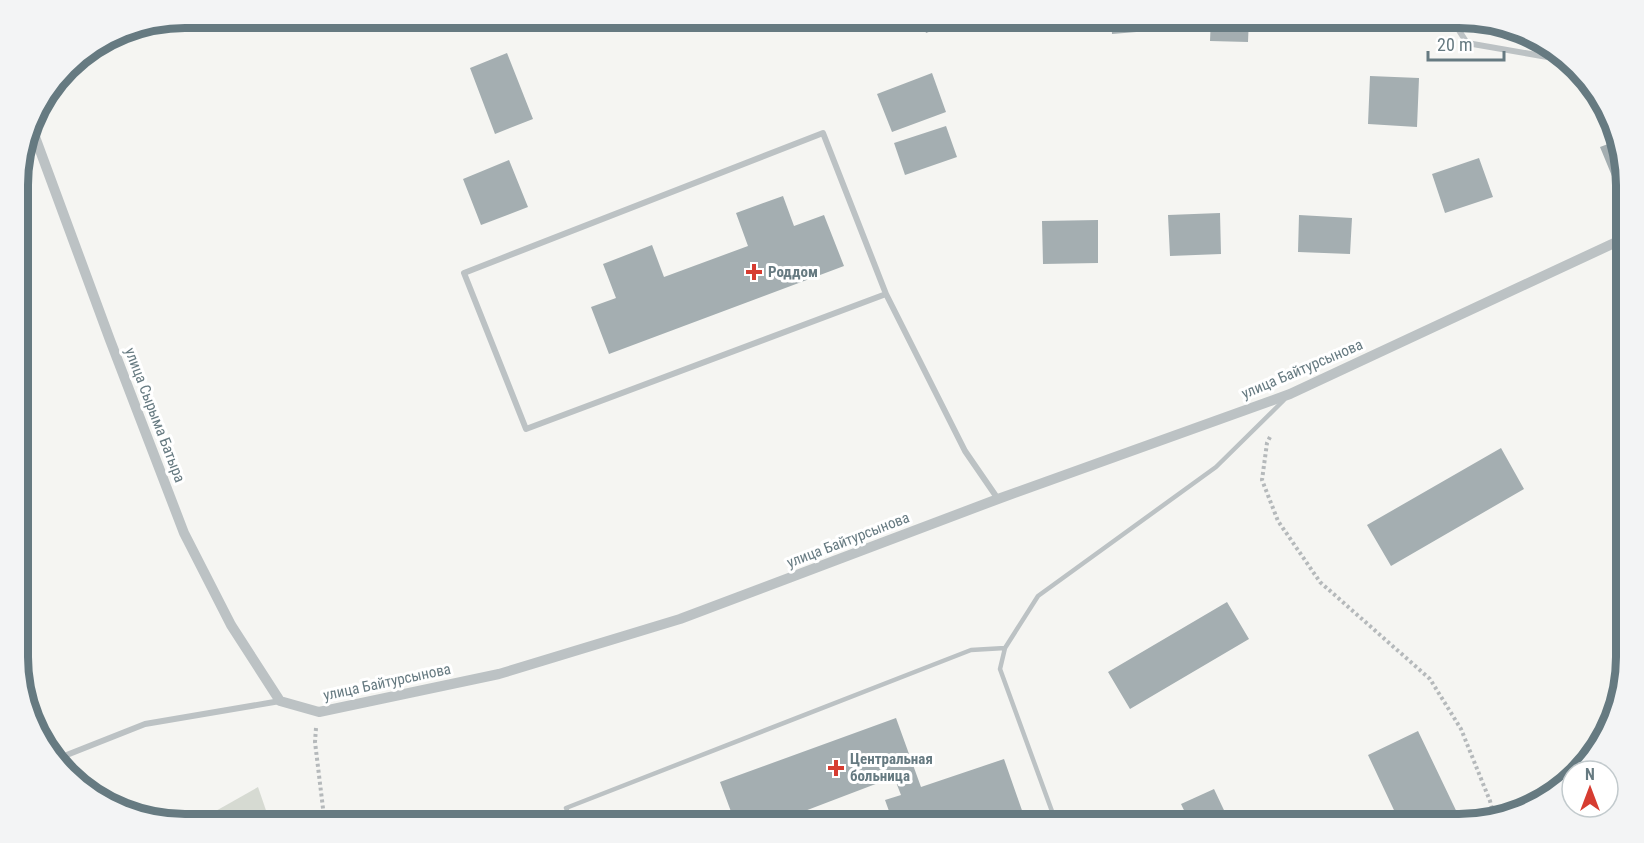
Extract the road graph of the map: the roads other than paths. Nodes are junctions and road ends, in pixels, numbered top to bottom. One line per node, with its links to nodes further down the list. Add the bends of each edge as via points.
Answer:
1 (1457, 28): 2 (street, via 1467,43)
2 (1548, 57)
3 (36, 139): 9 (street, улица Сырыма Батыра, via 184,532 231,625)
4 (1616, 242): 6 (street, улица Байтурсынова)
5 (886, 294): 5 (street, via 526,429 464,273 823,133); 7 (street, via 965,451)
6 (1290, 394): 7 (street, улица Байтурсынова); 8 (lane, via 1216,467 1038,596)
7 (998, 500): 9 (street, улица Байтурсынова, via 680,619 499,674 319,712)
8 (1005, 648): 11 (lane, via 971,650 566,808); 12 (lane, via 1000,669)
9 (280, 700): 10 (street, улица Байтурсынова, via 145,724)
10 (64, 756)
11 (568, 814)
12 (1053, 814)

